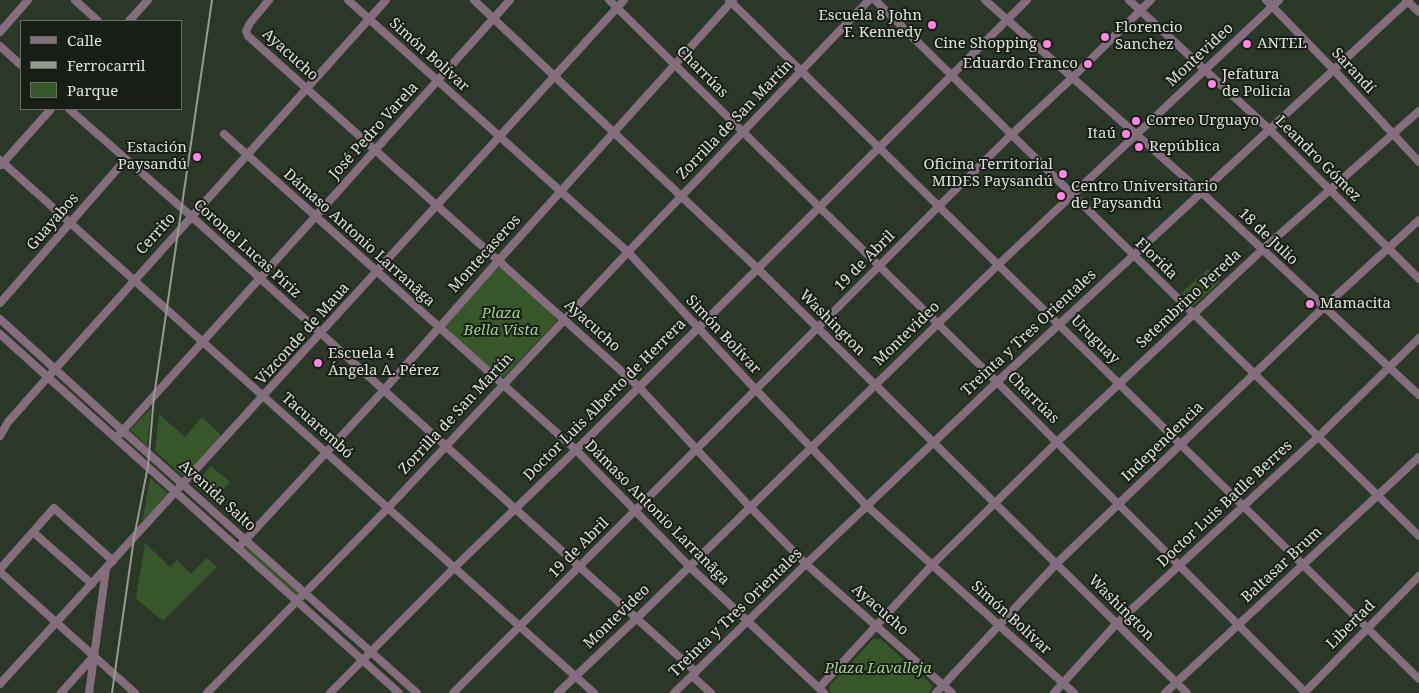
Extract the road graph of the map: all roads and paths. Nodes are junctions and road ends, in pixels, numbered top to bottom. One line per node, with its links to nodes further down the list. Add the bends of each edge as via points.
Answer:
1 (28, 0): 30 (street)
2 (75, 0): 28 (street)
3 (148, 0): 29 (street)
4 (269, 0): 41 (street, Ayacucho, via 250,22 246,31 248,36)
5 (348, 0): 25 (street, Simón Bolívar)
6 (386, 0): 25 (street, Cerrito)
7 (474, 0): 26 (street, Washington)
8 (510, 0): 26 (street, José Pedro Varela)
9 (609, 0): 22 (street, Charrúas)
10 (624, 0): 22 (street, Vizconde de Maua)
11 (869, 0): 36 (street, Zorrilla de San Martín)
12 (874, 0): 37 (street, Florida)
13 (985, 0): 27 (street, 18 de Julio)
14 (1026, 0): 27 (street, Doctor Luis Alberto de Herrera)
15 (1129, 0): 23 (street, Leandro Gómez)
16 (1151, 0): 23 (street, 19 de Abril)
17 (1266, 0): 21 (street, Sarandí)
18 (1279, 0): 21 (street, Montevideo)
19 (1408, 0): 24 (street); 35 (street, Treinta y Tres Orientales)
20 (731, 1): 33 (street, Montecaseros); 36 (street, Uruguay)
21 (1272, 6): 34 (street, Montevideo); 35 (street, Sarandí)
22 (617, 8): 33 (street, Charrúas); 38 (street, Vizconde de Maua)
23 (1140, 10): 34 (street, Leandro Gómez); 39 (street, 19 de Abril)
24 (1419, 12)
25 (369, 19): 40 (street, Simón Bolívar); 41 (street, Cerrito)
26 (494, 19): 38 (street, Washington); 40 (street, José Pedro Varela)
27 (1006, 19): 37 (street, Doctor Luis Alberto de Herrera); 39 (street, 18 de Julio)
28 (97, 20)
29 (130, 20)
30 (0, 32)
31 (0, 46): 32 (street)
32 (20, 64)
33 (674, 64): 46 (street, Charrúas); 47 (street, Montecaseros)
34 (1205, 69): 45 (street, Leandro Gómez); 48 (street, Montevideo)
35 (1333, 69): 45 (street, Treinta y Tres Orientales); 51 (street, Sarandí)
36 (802, 71): 46 (street, Zorrilla de San Martín); 53 (street, Uruguay)
37 (951, 76): 50 (street, Florida); 53 (street, Doctor Luis Alberto de Herrera)
38 (555, 77): 47 (street, Washington); 52 (street, Vizconde de Maua)
39 (1072, 78): 48 (street, 18 de Julio); 50 (street, 19 de Abril)
40 (438, 80): 52 (street, Simón Bolívar); 54 (street, José Pedro Varela)
41 (306, 88): 54 (street, Ayacucho); 55 (street, Cerrito)
42 (50, 110): 58 (street)
43 (70, 110): 56 (street, Coronel Lucas Píriz)
44 (1419, 110): 51 (street, Setembrino Pereda)
45 (1269, 129): 60 (street, Leandro Gómez); 61 (street, Treinta y Tres Orientales)
46 (742, 131): 63 (street, Zorrilla de San Martín); 66 (street, Charrúas)
47 (614, 132): 59 (street, Montecaseros); 63 (street, Washington)
48 (1136, 133): 61 (street, 18 de Julio); 62 (street, Montevideo)
49 (224, 134): 55 (street, Dámaso Antonio Larranãga)
50 (1011, 134): 62 (street, Florida); 65 (street, 19 de Abril)
51 (1393, 135): 57 (street, Sarandí); 60 (street, Setembrino Pereda)
52 (500, 136): 59 (street, Simón Bolívar); 64 (street, Vizconde de Maua)
53 (880, 147): 65 (street, Uruguay); 66 (street, Doctor Luis Alberto de Herrera)
54 (375, 151): 64 (street, Ayacucho); 68 (street, José Pedro Varela)
55 (246, 155): 67 (street, Cerrito); 68 (street, Dámaso Antonio Larranãga)
56 (126, 159): 67 (street, Coronel Lucas Píriz); 70 (street, Guayabos)
57 (1419, 162)
58 (1, 163): 70 (street, Tacuarembó)
59 (561, 190): 73 (street, Simón Bolívar); 75 (street, Montecaseros)
60 (1331, 190): 71 (street, Leandro Gómez); 72 (street, Setembrino Pereda)
61 (1201, 192): 72 (street, 18 de Julio); 74 (street, Treinta y Tres Orientales)
62 (1072, 194): 74 (street, Florida); 76 (street, Montevideo)
63 (681, 196): 73 (street, Zorrilla de San Martín); 78 (street, Washington)
64 (437, 206): 75 (street, Ayacucho); 79 (street, Vizconde de Maua)
65 (939, 206): 76 (street, Uruguay); 77 (street, 19 de Abril)
66 (819, 207): 77 (street, Charrúas); 78 (street, Doctor Luis Alberto de Herrera)
67 (191, 216): 81 (street, Cerrito); 82 (street, Coronel Lucas Píriz)
68 (315, 217): 79 (street, Dámaso Antonio Larranãga); 82 (street, José Pedro Varela)
69 (1419, 220): 71 (street, Independencia)
70 (70, 223): 81 (street, Tacuarembó); 83 (street, Guayabos)
71 (1388, 248): 80 (street, Leandro Gómez); 84 (street, Independencia)
72 (1262, 250): 84 (street, 18 de Julio); 85 (street, Setembrino Pereda)
73 (628, 252): 87 (street, Zorrilla de San Martín); 91 (street, Simón Bolívar)
74 (1132, 255): 85 (street, Florida); 88 (street, Treinta y Tres Orientales)
75 (498, 260): 87 (street, Ayacucho); 90 (street, Montecaseros)
76 (999, 264): 88 (street, Uruguay); 89 (street, Montevideo)
77 (879, 266): 89 (street, Charrúas); 92 (street, 19 de Abril)
78 (757, 268): 91 (street, Doctor Luis Alberto de Herrera); 92 (street, Washington)
79 (377, 272): 90 (street, Dámaso Antonio Larranãga); 94 (street, Vizconde de Maua)
80 (1419, 278)
81 (134, 279): 96 (street, Tacuarembó); 97 (street, Cerrito)
82 (259, 279): 94 (street, Coronel Lucas Píriz); 96 (street, José Pedro Varela)
83 (0, 303)
84 (1324, 307): 98 (street, 18 de Julio); 99 (street, Independencia)
85 (1194, 315): 99 (street, Florida); 102 (street, Setembrino Pereda)
86 (0, 319): 97 (street, Avenida Salto)
87 (564, 319): 103 (street, Zorrilla de San Martín); 105 (street, Ayacucho)
88 (1059, 323): 101 (street, Treinta y Tres Orientales); 102 (street, Uruguay)
89 (937, 324): 101 (street, Charrúas); 104 (street, Montevideo)
90 (438, 327): 103 (street, Dámaso Antonio Larranãga); 107 (street, Montecaseros)
91 (698, 328): 105 (street, Doctor Luis Alberto de Herrera); 106 (street, Simón Bolívar)
92 (818, 328): 104 (street, Washington); 106 (street, 19 de Abril)
93 (0, 334): 100 (street, Avenida Salto)
94 (321, 334): 107 (street, Coronel Lucas Píriz); 109 (street, Vizconde de Maua)
95 (1419, 338): 98 (street, Doctor Luis Batlle Berres)
96 (203, 342): 109 (street, Tacuarembó); 112 (street, José Pedro Varela)
97 (55, 368): 100 (street, Cerrito); 112 (street, Avenida Salto)
98 (1388, 368): 108 (street, 18 de Julio); 114 (street, Doctor Luis Batlle Berres)
99 (1255, 374): 114 (street, Florida); 117 (street, Independencia)
100 (48, 377): 110 (street, Cerrito); 112 (street, Avenida Salto)
101 (997, 382): 115 (street, Treinta y Tres Orientales); 116 (street, Charrúas)
102 (1120, 383): 116 (street, Setembrino Pereda); 117 (street, Uruguay)
103 (502, 384): 118 (street, Zorrilla de San Martín); 121 (street, Dámaso Antonio Larranãga)
104 (875, 384): 115 (street, Washington); 119 (street, Montevideo)
105 (638, 386): 120 (street, Ayacucho); 121 (street, Doctor Luis Alberto de Herrera)
106 (756, 390): 119 (street, Simón Bolívar); 120 (street, 19 de Abril)
107 (384, 391): 118 (street, Coronel Lucas Píriz); 122 (street, Montecaseros)
108 (1419, 395)
109 (264, 396): 122 (street, Tacuarembó); 124 (street, Vizconde de Maua)
110 (8, 422): 111 (street, Cerrito); 113 (street, Cerrito)
111 (0, 429)
112 (120, 434): 124 (street, Avenida Salto); 125 (street, Avenida Salto)
113 (0, 436)
114 (1318, 437): 126 (street, Florida); 129 (street, Doctor Luis Batlle Berres)
115 (934, 442): 127 (street, Washington); 130 (street, Treinta y Tres Orientales)
116 (1057, 442): 127 (street, Setembrino Pereda); 128 (street, Charrúas)
117 (1181, 444): 128 (street, Independencia); 129 (street, Uruguay)
118 (446, 446): 132 (street, Zorrilla de San Martín); 133 (street, Coronel Lucas Píriz)
119 (810, 448): 130 (street, Simón Bolívar); 131 (street, Montevideo)
120 (697, 449): 131 (street, Ayacucho); 134 (street, 19 de Abril)
121 (576, 450): 133 (street, Doctor Luis Alberto de Herrera); 134 (street, Dámaso Antonio Larranãga)
122 (326, 453): 132 (street, Tacuarembó); 137 (street, Montecaseros)
123 (1419, 458): 126 (street, Baltasar Brum)
124 (184, 484): 125 (street, Vizconde de Maua); 137 (street, Avenida Salto)
125 (177, 492): 138 (street, Avenida Salto); 139 (street, Vizconde de Maua)
126 (1378, 495): 136 (street, Florida); 142 (street, Baltasar Brum)
127 (995, 502): 140 (street, Washington); 143 (street, Setembrino Pereda)
128 (1119, 504): 140 (street, Independencia); 144 (street, Charrúas)
129 (1243, 505): 142 (street, Uruguay); 144 (street, Doctor Luis Batlle Berres)
130 (866, 506): 141 (street, Treinta y Tres Orientales); 143 (street, Simón Bolívar)
131 (750, 507): 141 (street, Ayacucho); 146 (street, Montevideo)
132 (388, 508): 147 (street, Tacuarembó); 152 (street, Zorrilla de San Martín)
133 (515, 508): 145 (street, Coronel Lucas Píriz); 147 (street, Doctor Luis Alberto de Herrera)
134 (635, 511): 145 (street, 19 de Abril); 146 (street, Dámaso Antonio Larranãga)
135 (33, 532): 139 (street, via 54,508); 149 (street); 151 (street)
136 (1419, 536)
137 (245, 539): 138 (street, Montecaseros); 152 (street, Avenida Salto)
138 (238, 548): 153 (street, Avenida Salto)
139 (113, 561): 148 (street, Vizconde de Maua)
140 (1057, 563): 157 (street, Washington); 161 (street, Independencia)
141 (806, 564): 156 (street, Treinta y Tres Orientales); 160 (street, Ayacucho)
142 (1303, 564): 158 (street, Baltasar Brum); 162 (street, Uruguay)
143 (932, 565): 160 (street, Setembrino Pereda); 161 (street, Simón Bolívar)
144 (1180, 565): 157 (street, Doctor Luis Batlle Berres); 158 (street, Charrúas)
145 (580, 566): 154 (street, Coronel Lucas Píriz); 159 (street, 19 de Abril)
146 (690, 566): 154 (street, Montevideo); 156 (street, Dámaso Antonio Larranãga)
147 (455, 567): 159 (street, Tacuarembó); 163 (street, Doctor Luis Alberto de Herrera)
148 (106, 569): 151 (street, Vizconde de Maua); 164 (street)
149 (0, 570): 155 (street)
150 (1419, 576): 162 (street, Libertad)
151 (92, 584): 155 (street, Vizconde de Maua)
152 (305, 593): 153 (street, Zorrilla de San Martín); 163 (street, Avenida Salto)
153 (297, 601): 165 (street, Avenida Salto); 179 (street, Zorrilla de San Martín)
154 (637, 618): 166 (street, Coronel Lucas Píriz); 167 (street, Montevideo)
155 (57, 622): 164 (street); 172 (street, Vizconde de Maua)
156 (747, 622): 166 (street, Treinta y Tres Orientales); 175 (street, Dámaso Antonio Larranãga)
157 (1117, 623): 170 (street, Washington); 171 (street, Doctor Luis Batlle Berres)
158 (1238, 624): 170 (street, Baltasar Brum); 193 (street, Charrúas)
159 (520, 626): 167 (street, Tacuarembó); 182 (street, 19 de Abril)
160 (877, 626): 173 (street, Ayacucho); 175 (street, Setembrino Pereda)
161 (1000, 626): 171 (street, Simón Bolívar); 173 (street, Independencia)
162 (1368, 628): 168 (street, Uruguay); 193 (street, Libertad)
163 (370, 652): 165 (street, Doctor Luis Alberto de Herrera); 169 (street, Avenida Salto)
164 (94, 656): 176 (street); 177 (street); 178 (street)
165 (362, 660): 174 (street, Avenida Salto); 180 (street, Doctor Luis Alberto de Herrera)
166 (694, 674): 185 (street, Treinta y Tres Orientales); 186 (street, Coronel Lucas Píriz)
167 (576, 676): 183 (street, Montevideo); 184 (street, Tacuarembó)
168 (1419, 679)
169 (403, 681): 174 (street); 181 (street, Avenida Salto)
170 (1176, 682): 191 (street, Baltasar Brum); 192 (street, Washington)
171 (1062, 683): 189 (street, Doctor Luis Batlle Berres); 190 (street, Simón Bolívar)
172 (0, 684)
173 (943, 685): 187 (street, Independencia); 188 (street, Ayacucho)
174 (397, 691)
175 (821, 691)
176 (61, 693)
177 (89, 693)
178 (135, 693)
179 (207, 693)
180 (330, 693)
181 (417, 693)
182 (453, 693)
183 (558, 693)
184 (594, 693)
185 (674, 693)
186 (711, 693)
187 (936, 693)
188 (952, 693)
189 (1054, 693)
190 (1074, 693)
191 (1165, 693)
192 (1187, 693)
193 (1305, 693)

